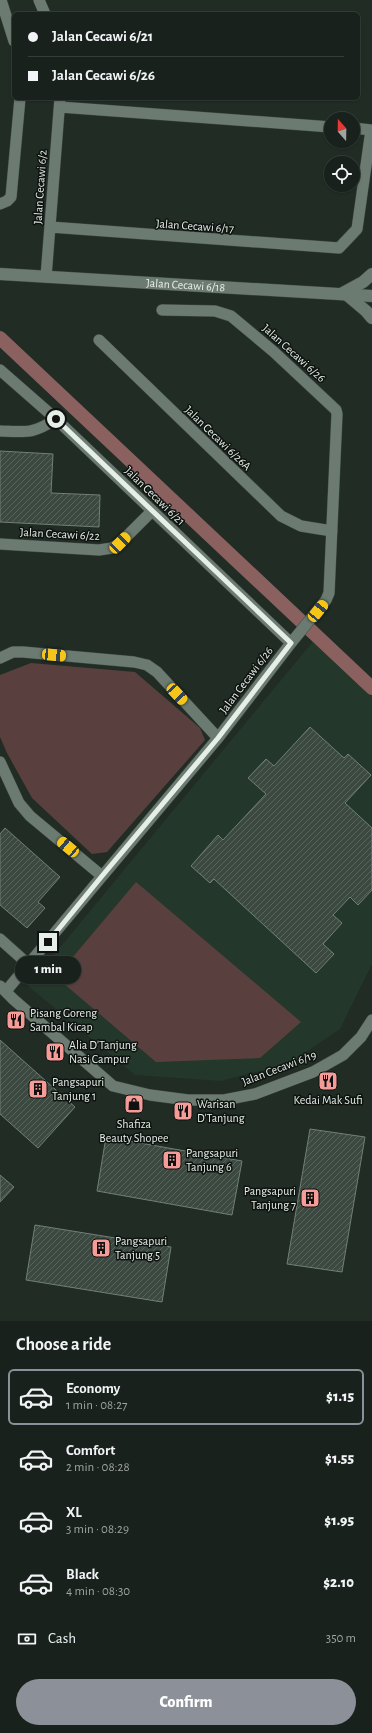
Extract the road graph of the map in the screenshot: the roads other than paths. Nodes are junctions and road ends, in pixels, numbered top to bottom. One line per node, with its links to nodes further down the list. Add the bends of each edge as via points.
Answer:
1 (1, 0): 4 (street)
2 (39, 0): 3 (street)
3 (44, 12)
4 (12, 35)
5 (20, 100): 10 (street, via 11,197)
6 (60, 103): 7 (street); 11 (street, Jalan Cecawi 6/2)
7 (324, 126)
8 (360, 129): 9 (street)
9 (371, 130): 11 (street, Jalan Cecawi 6/17, via 357,229 339,248)
10 (0, 204)
11 (50, 227): 14 (street, Jalan Cecawi 6/2)
12 (0, 274): 14 (street, Jalan Cecawi 6/18)
13 (372, 274): 15 (street)
14 (46, 277): 15 (street, Jalan Cecawi 6/18)
15 (343, 294): 16 (street, Jalan Cecawi 6/18); 18 (street)
16 (372, 296)
17 (162, 310): 24 (street, Jalan Cecawi 6/26, via 215,311 231,316 336,410)
18 (372, 318)
19 (99, 340): 24 (street, Jalan Cecawi 6/26A, via 281,516 301,526)
20 (0, 370): 21 (street, Jalan Cecawi 6/21)
21 (56, 419): 22 (street, via 40,429 28,432); 23 (street, Jalan Cecawi 6/21)
22 (0, 431)
23 (152, 511): 25 (street, Jalan Cecawi 6/22, via 112,548 99,550); 26 (street, Jalan Cecawi 6/21)
24 (332, 531): 26 (street, Jalan Cecawi 6/26, via 329,593)
25 (0, 544)
26 (291, 643): 28 (street, Jalan Cecawi 6/26)
27 (0, 658): 28 (street, via 13,652 23,652 147,665 157,672)
28 (218, 738): 30 (street, Jalan Cecawi 6/26)
29 (0, 762): 30 (street, via 19,803 30,816)
30 (102, 876): 32 (street, Jalan Cecawi 6/26)
31 (0, 939): 32 (street)
32 (29, 964): 33 (street, Jalan Cecawi 6/26)
33 (3, 989): 34 (street, Jalan Cecawi 6/19, via 113,1086 150,1095 188,1100 224,1100 255,1094 313,1072 343,1055 361,1037)
34 (372, 1020)

